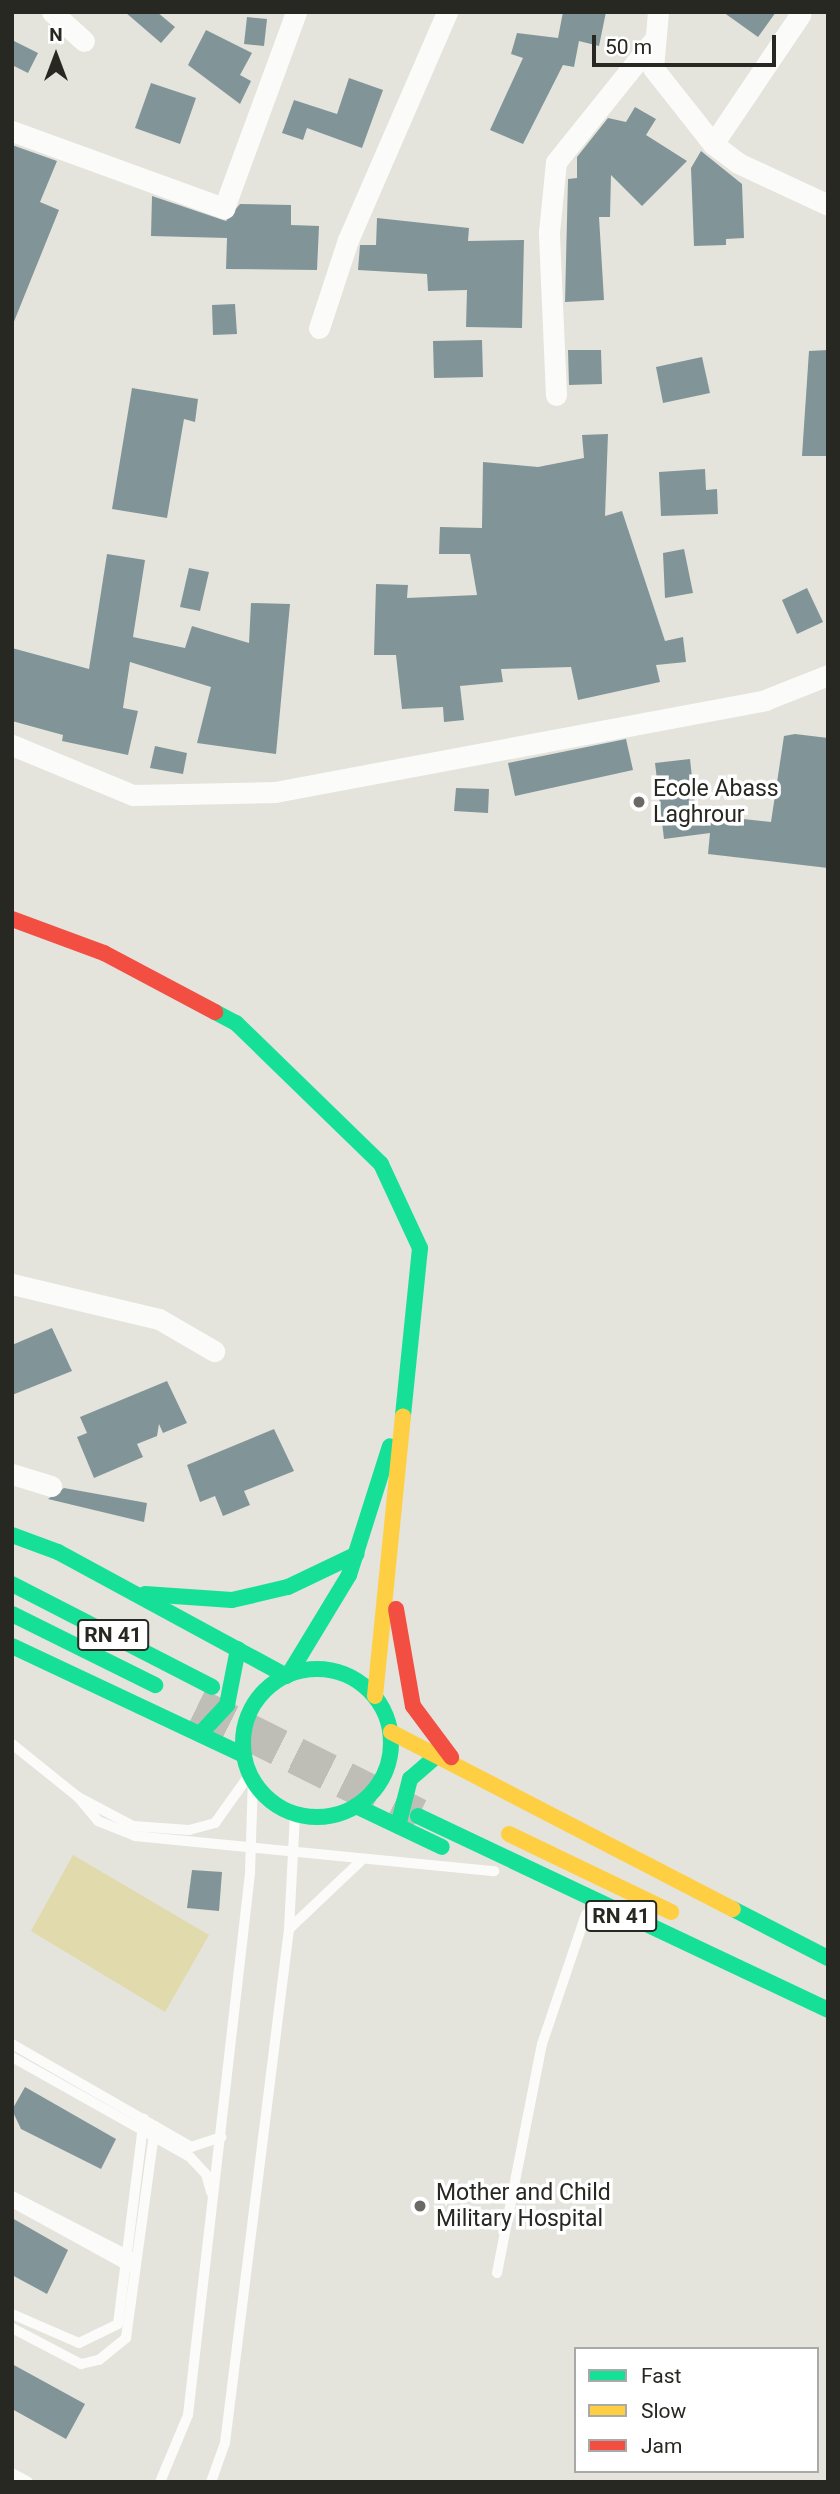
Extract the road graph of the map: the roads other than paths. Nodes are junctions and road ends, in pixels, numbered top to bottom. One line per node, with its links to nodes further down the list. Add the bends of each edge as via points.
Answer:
1 (52, 12): 7 (street)
2 (296, 12): 8 (street, via 224,208)
3 (447, 12): 11 (street, via 348,240)
4 (658, 12): 6 (street)
5 (800, 15): 9 (street)
6 (654, 40): 9 (street, via 653,68); 12 (street, via 556,162 549,232)
7 (84, 41)
8 (12, 131)
9 (713, 144): 10 (street, via 738,163)
10 (828, 205)
11 (319, 328)
12 (556, 394)
13 (828, 675): 14 (street, via 765,700 275,792 133,795)
14 (12, 746)
15 (12, 919): 18 (main road, via 104,953 236,1023 381,1164 420,1248)
16 (12, 1284): 17 (street, via 159,1320)
17 (214, 1351)
18 (407, 1393): 22 (main road); 23 (main road)
19 (12, 1474): 20 (street)
20 (51, 1486)
21 (12, 1535): 25 (main road)
22 (356, 1554): 25 (main road, via 288,1587 232,1600); 29 (main road)
23 (391, 1567): 32 (main road); 38 (main road, via 407,1689 433,1737)
24 (12, 1584): 30 (main road, RN 41)
25 (135, 1593): 28 (main road)
26 (12, 1614): 31 (main road, RN 41)
27 (12, 1646): 34 (main road)
28 (238, 1649): 29 (main road); 34 (main road, via 227,1705)
29 (287, 1675): 32 (main road, via 336,1671); 36 (main road, via 257,1700)
30 (212, 1687)
31 (173, 1694)
32 (375, 1696): 33 (main road)
33 (391, 1732): 37 (main road); 41 (main road, via 389,1761 377,1787)
34 (200, 1734): 36 (main road)
35 (12, 1744): 40 (lane)
36 (244, 1755): 39 (main road)
37 (438, 1755): 38 (main road); 45 (main road, via 410,1779)
38 (460, 1767): 53 (main road)
39 (252, 1777): 40 (lane, via 223,1815 201,1828 133,1825); 42 (main road); 46 (lane)
40 (78, 1797): 46 (lane, via 87,1813 124,1834)
41 (356, 1806): 42 (main road, via 336,1814); 45 (main road)
42 (295, 1813): 47 (lane)
43 (418, 1816): 54 (main road, RN 41)
44 (489, 1825): 51 (main road, RN 41)
45 (398, 1826): 49 (main road)
46 (251, 1844): 47 (lane); 59 (lane)
47 (293, 1849): 48 (lane); 52 (lane)
48 (361, 1861): 49 (lane); 52 (lane)
49 (494, 1871): 50 (main road)
50 (586, 1914): 55 (main road); 64 (lane, via 542,2044)
51 (688, 1920)
52 (289, 1929): 70 (lane, via 225,2443)
53 (828, 1958)
54 (828, 2010)
55 (828, 2028)
56 (12, 2044): 58 (lane)
57 (12, 2057): 58 (lane)
58 (148, 2128): 59 (lane, via 191,2147); 62 (lane, via 203,2171); 63 (lane)
59 (221, 2137): 62 (lane)
60 (12, 2196): 63 (lane)
61 (12, 2203): 63 (lane)
62 (212, 2209): 69 (lane, via 188,2415)
63 (133, 2263): 65 (lane, via 118,2324 91,2341 64,2341); 66 (lane, via 130,2332 99,2360 73,2362)
64 (496, 2273)
65 (12, 2314)
66 (12, 2328)
67 (12, 2473): 68 (lane)
68 (28, 2482)
69 (160, 2482)
70 (211, 2482)

